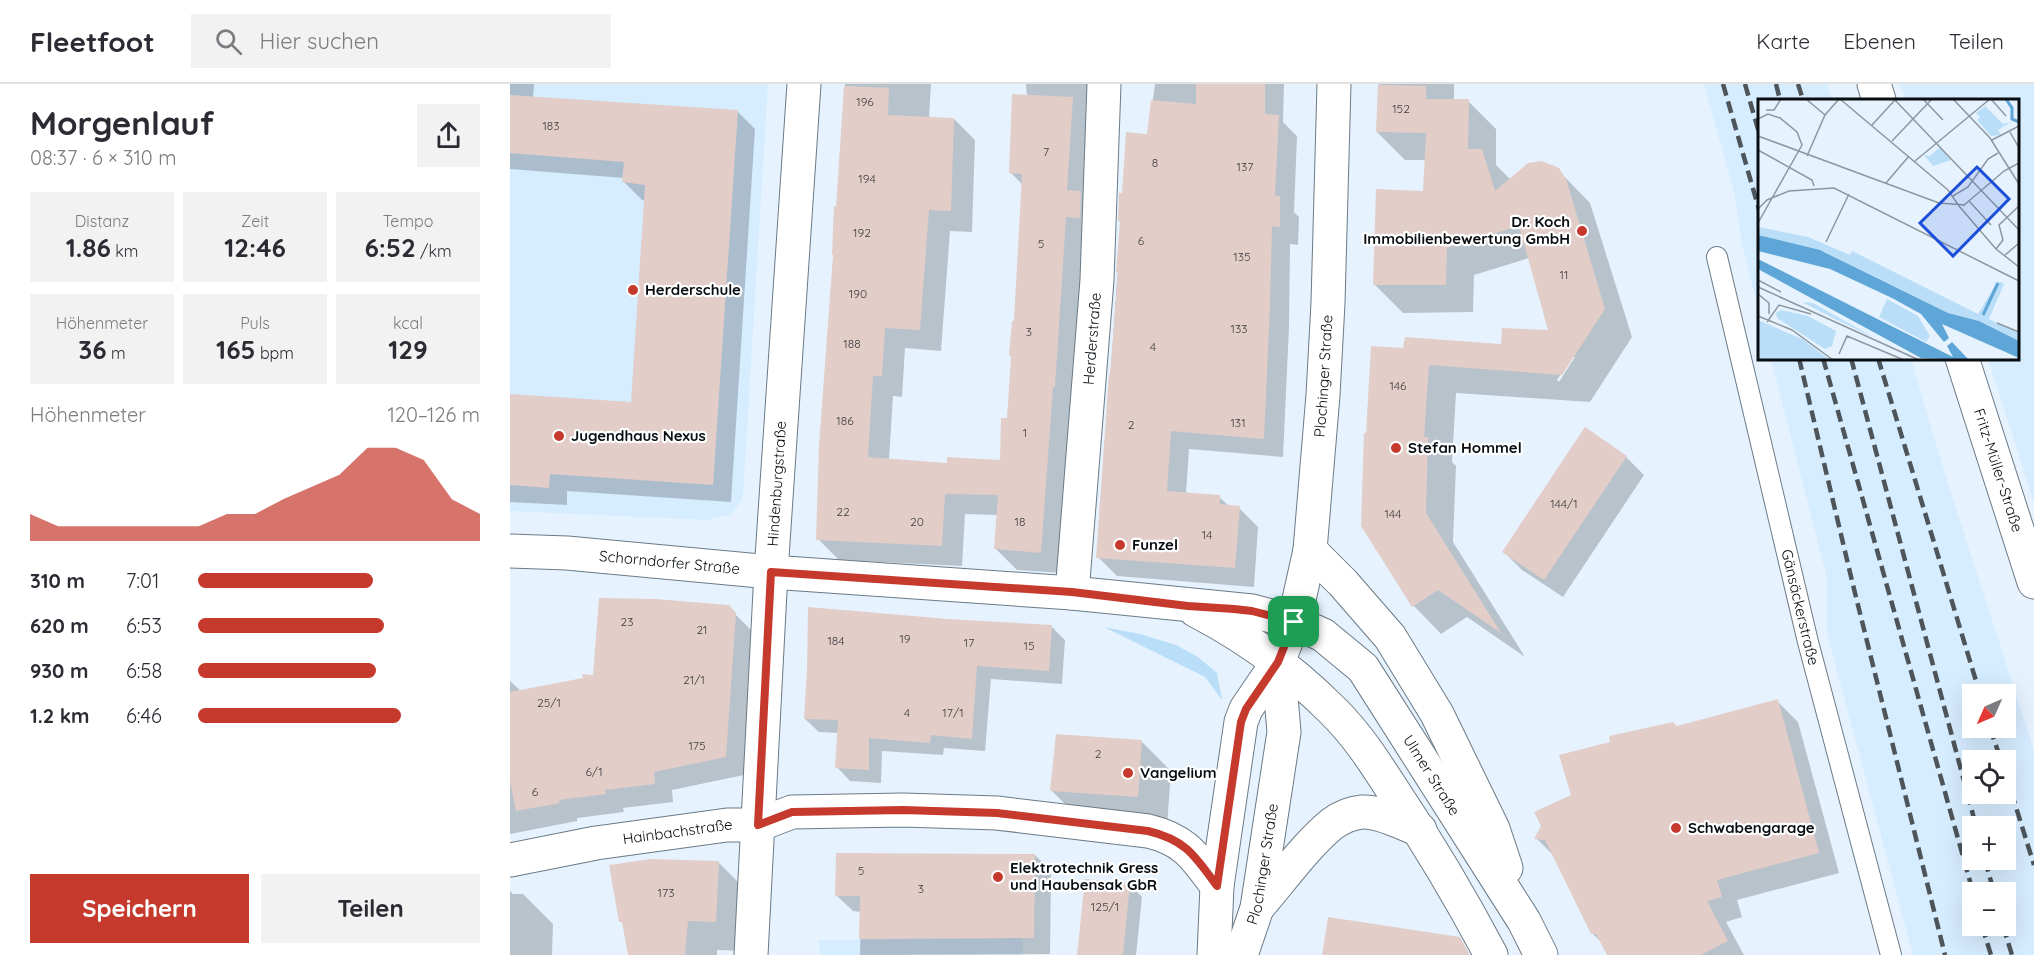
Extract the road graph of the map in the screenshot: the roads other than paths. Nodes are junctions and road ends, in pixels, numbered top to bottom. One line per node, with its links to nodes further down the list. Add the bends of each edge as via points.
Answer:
1 (804, 84): 10 (street, Hindenburgstraße)
2 (1104, 84): 12 (street, Herderstraße, via 1097,280)
3 (1334, 84): 8 (street, Plochinger Straße, via 1328,303)
4 (1874, 84): 5 (street)
5 (1879, 99)
6 (1717, 257): 27 (lane, Gänsäckerstraße, via 1809,642)
7 (1963, 360): 11 (street, Fritz-Müller-Straße)
8 (1310, 550): 14 (street, Plochinger Straße); 21 (street, via 1390,637 1437,714 1493,829)
9 (510, 551): 10 (street, Schorndorfer Straße)
10 (771, 572): 12 (street, Schorndorfer Straße); 16 (street, Hindenburgstraße)
11 (2034, 582)
12 (1072, 592): 13 (street, Schorndorfer Straße)
13 (1188, 606): 14 (street, Schorndorfer Straße, via 1252,611); 15 (street, Schorndorfer Straße)
14 (1294, 622): 15 (street, Plochinger Straße); 21 (street, Ulmer Straße, via 1323,635 1363,668)
15 (1278, 662): 17 (street, via 1333,710 1361,743); 19 (street, Plochinger Straße, via 1241,722); 20 (street, Plochinger Straße, via 1284,732)
16 (758, 825): 18 (street, Hainbachstraße, via 727,825 596,843); 19 (street, Hainbachstraße, via 792,812 903,810 997,813 1148,831 1164,835 1191,852); 22 (street, Hindenburgstraße)
17 (1420, 830): 20 (street, via 1379,814 1347,816 1333,823 1316,840); 25 (street)
18 (510, 860)
19 (1217, 886): 23 (street, Plochinger Straße)
20 (1257, 908): 24 (street, Plochinger Straße)
21 (1524, 921): 26 (street, Ulmer Straße)
22 (751, 955)
23 (1214, 955)
24 (1241, 955)
25 (1491, 955)
26 (1541, 955)
27 (1891, 955)

